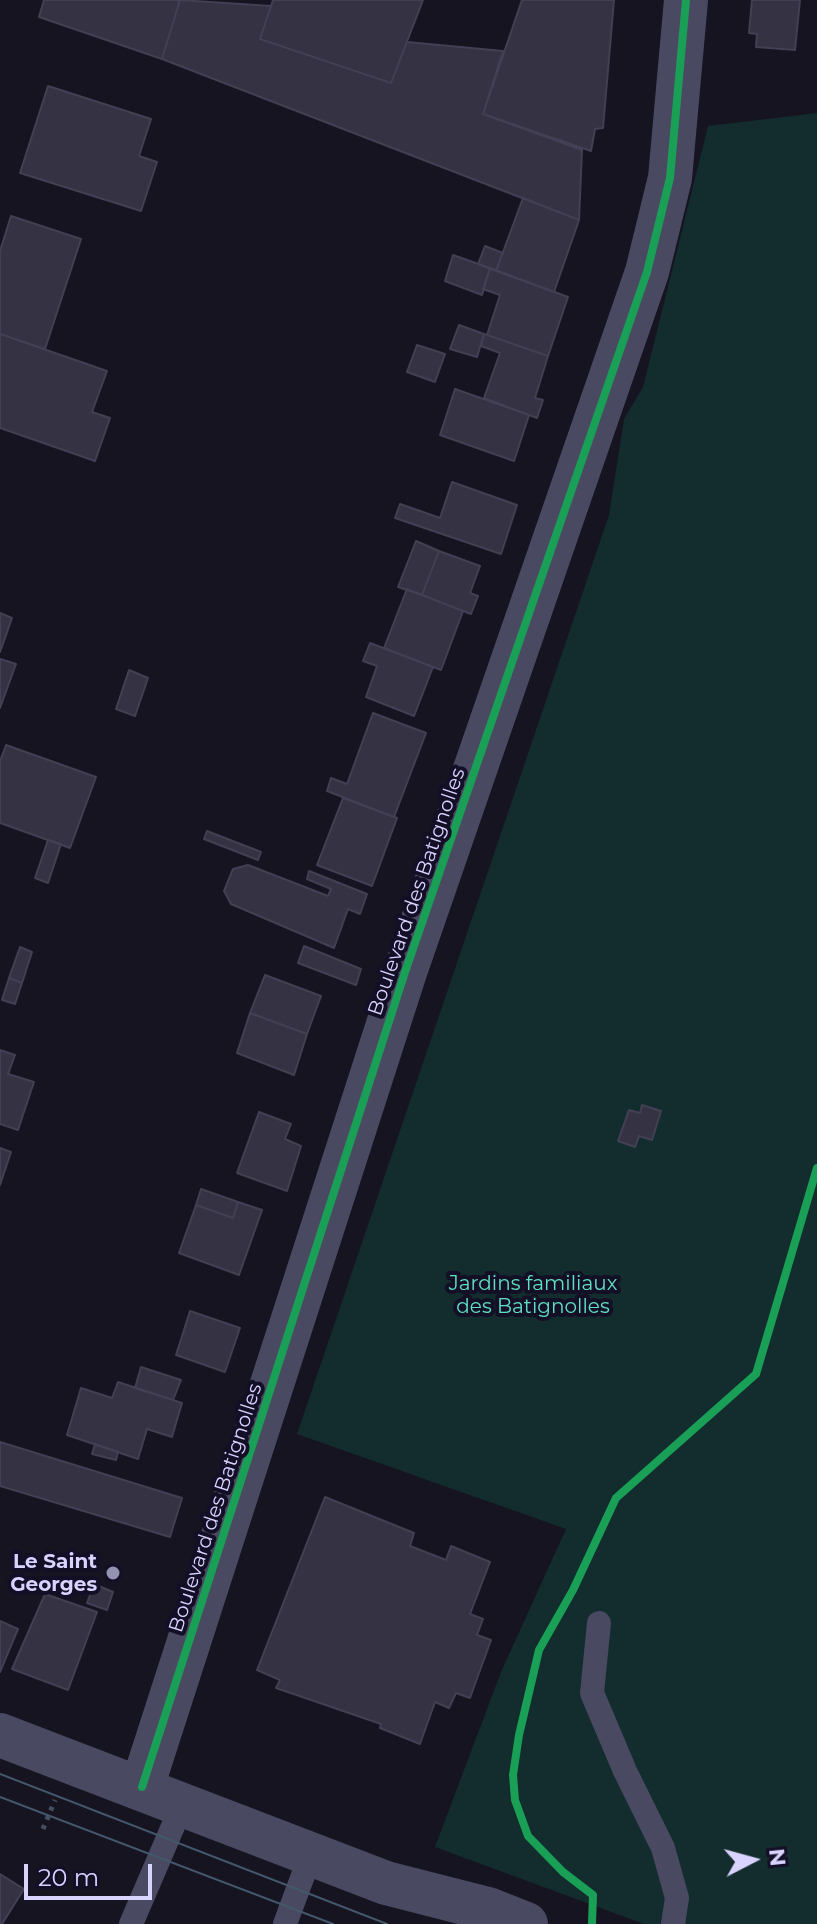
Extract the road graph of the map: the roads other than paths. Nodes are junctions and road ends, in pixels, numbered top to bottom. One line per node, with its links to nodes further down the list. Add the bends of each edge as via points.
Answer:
1 (686, 0): 4 (street, Boulevard des Batignolles, via 670,178 647,272 405,972)
2 (599, 1623): 10 (lane, via 592,1693 663,1848 677,1898)
3 (0, 1735): 4 (street)
4 (142, 1787): 5 (street)
5 (183, 1803): 6 (street); 7 (lane)
6 (311, 1854): 8 (lane); 9 (street, via 386,1883)
7 (131, 1924)
8 (285, 1924)
9 (526, 1924)
10 (673, 1924)

